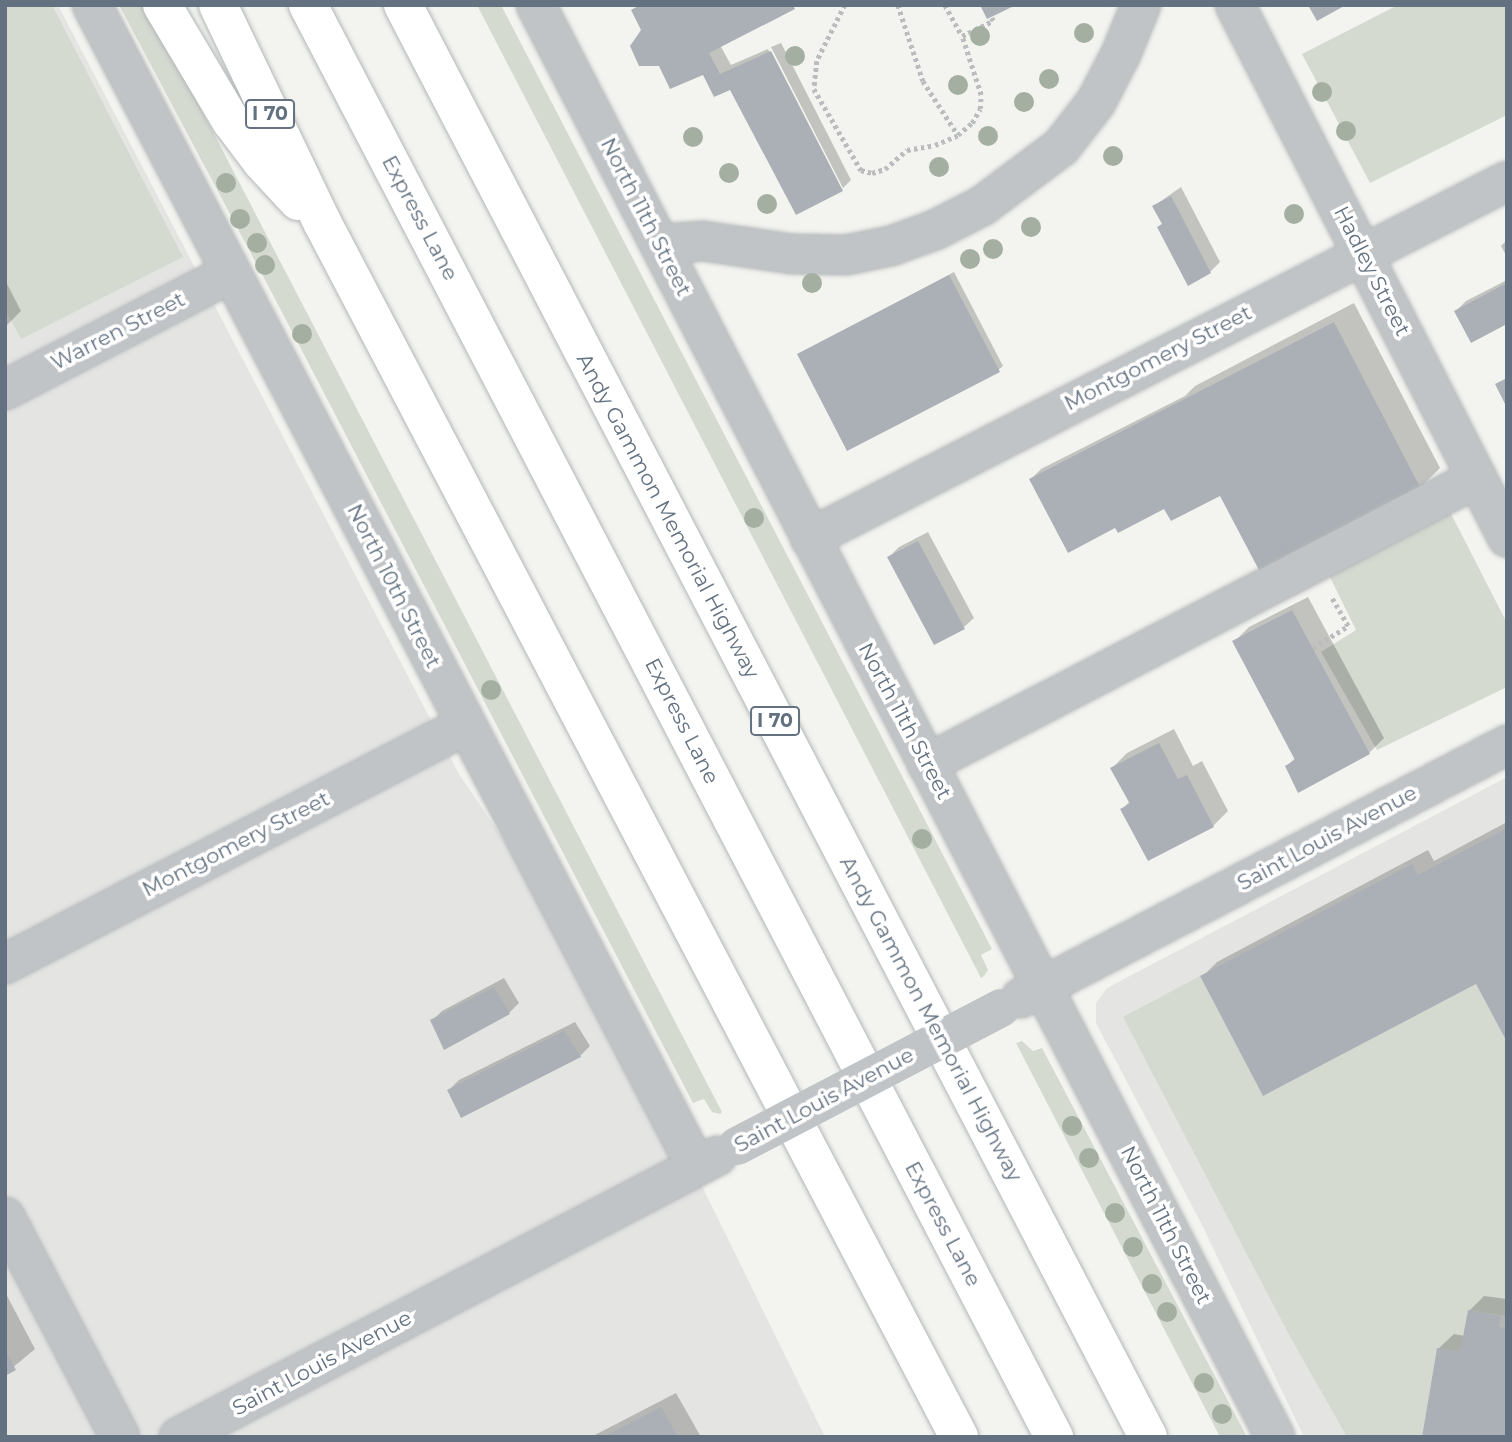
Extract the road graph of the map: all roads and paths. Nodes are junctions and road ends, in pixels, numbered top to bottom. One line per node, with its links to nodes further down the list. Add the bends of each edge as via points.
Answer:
1 (92, 5): 19 (street, North 10th Street)
2 (162, 5): 16 (highway, via 231,121 290,193)
3 (218, 5): 16 (highway, I 70)
4 (308, 5): 36 (highway, Express Lane)
5 (403, 5): 37 (highway, Andy Gammon Memorial Highway / I 70)
6 (536, 5): 17 (street, North 11th Street)
7 (845, 5): 14 (path, via 817,61 814,89 861,170 885,169 907,150)
8 (898, 5): 14 (path, via 923,81)
9 (945, 5): 13 (path)
10 (1140, 5): 17 (street, via 1096,102 1061,147 982,206 935,230 891,246 846,254 792,254 703,241)
11 (1235, 5): 18 (street, Hadley Street)
12 (991, 17): 13 (path, via 993,21)
13 (962, 36): 14 (path, via 981,94 980,109)
14 (958, 135)
15 (1507, 181): 18 (street, Montgomery Street)
16 (322, 222): 35 (highway, I 70)
17 (660, 244): 23 (street, North 11th Street)
18 (1363, 253): 21 (street, Hadley Street); 23 (street, Montgomery Street)
19 (231, 273): 20 (street, Warren Street); 26 (street, North 10th Street)
20 (5, 390)
21 (1477, 478): 22 (street, Hadley Street); 24 (street)
22 (1507, 537)
23 (810, 538): 28 (street, North 11th Street)
24 (1313, 563): 25 (path, via 1348,626); 28 (street)
25 (1313, 648)
26 (466, 725): 29 (street, Montgomery Street); 31 (street, North 10th Street)
27 (1507, 745): 30 (street, Saint Louis Avenue)
28 (927, 764): 30 (street, North 11th Street)
29 (5, 964)
30 (1043, 987): 31 (street, Saint Louis Avenue, bridge); 38 (street, North 11th Street)
31 (696, 1166): 34 (street, Saint Louis Avenue)
32 (5, 1217): 33 (street)
33 (120, 1437)
34 (179, 1437)
35 (958, 1437)
36 (1054, 1437)
37 (1148, 1437)
38 (1275, 1437)

